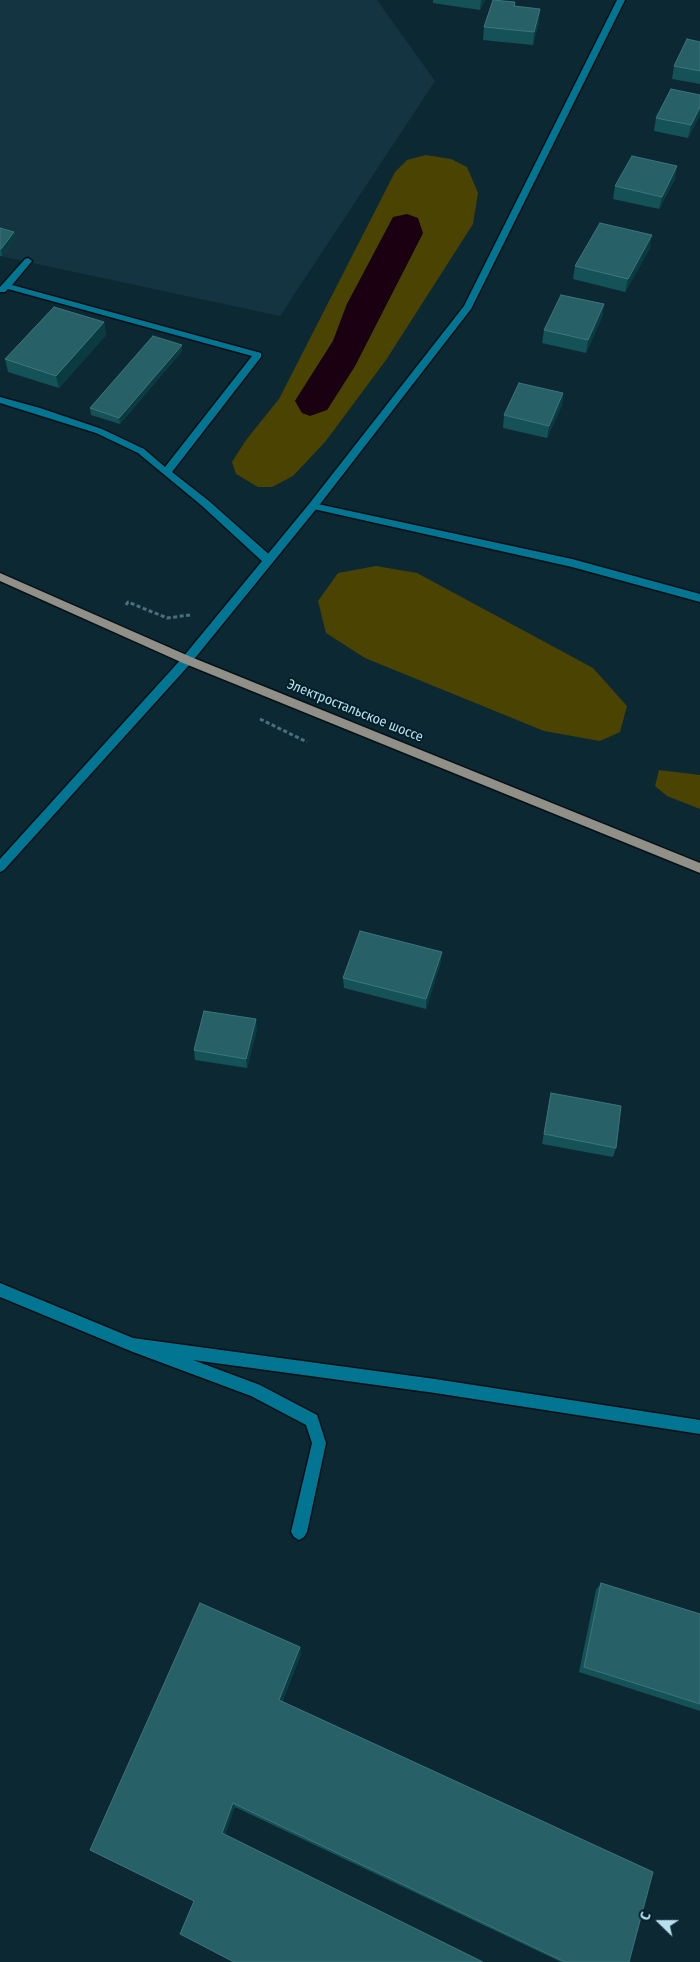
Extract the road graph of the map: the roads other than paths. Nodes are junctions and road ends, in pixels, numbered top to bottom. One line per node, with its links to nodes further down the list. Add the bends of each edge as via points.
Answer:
1 (621, 0): 6 (street, via 468,307)
2 (28, 261): 3 (street)
3 (3, 289): 5 (street, via 258,355)
4 (0, 400): 5 (street, via 99,432 141,451)
5 (166, 473): 7 (street)
6 (312, 506): 7 (street); 9 (street, via 572,563)
7 (268, 560): 10 (street)
8 (0, 577): 10 (main road, Электростальское шоссе)
9 (700, 598)
10 (188, 660): 11 (street); 12 (main road, Электростальское шоссе)
11 (0, 867)
12 (700, 868)
13 (0, 1290): 14 (street)
14 (133, 1345): 15 (street, via 435,1386); 16 (street, via 255,1390 312,1420 320,1443)
15 (700, 1427)
16 (298, 1532)

